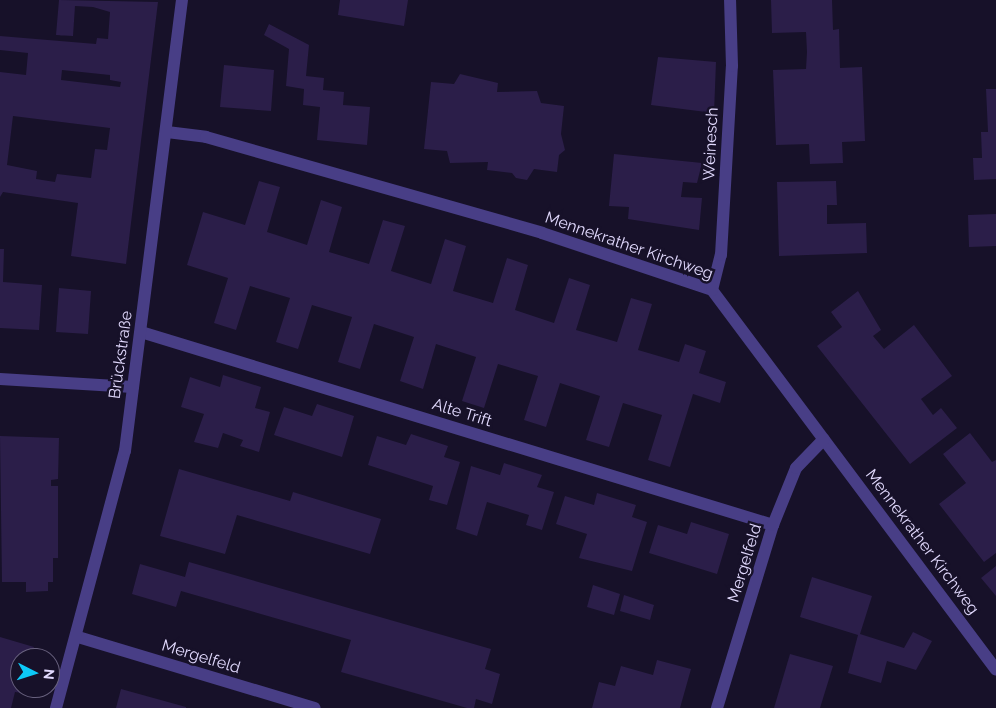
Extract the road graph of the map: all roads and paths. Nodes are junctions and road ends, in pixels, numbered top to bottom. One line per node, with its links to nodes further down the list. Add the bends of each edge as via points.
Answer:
1 (182, 0): 3 (street, Brückstraße)
2 (730, 0): 4 (street, Weinesch, via 732,66 721,245)
3 (167, 132): 4 (street, Mennekrather Kirchweg, via 206,137 542,232); 5 (street, Brückstraße)
4 (712, 290): 8 (street, Mennekrather Kirchweg)
5 (141, 332): 7 (street, Brückstraße); 9 (street, Alte Trift)
6 (0, 379): 7 (street)
7 (133, 387): 10 (street, Brückstraße, via 125,451)
8 (824, 439): 9 (street, Mergelfeld, via 796,468); 11 (street, Mennekrather Kirchweg)
9 (774, 525): 14 (street, Mergelfeld)
10 (78, 637): 12 (street, Brückstraße); 13 (street, Mergelfeld)
11 (996, 669)
12 (56, 708)
13 (315, 708)
14 (717, 708)

